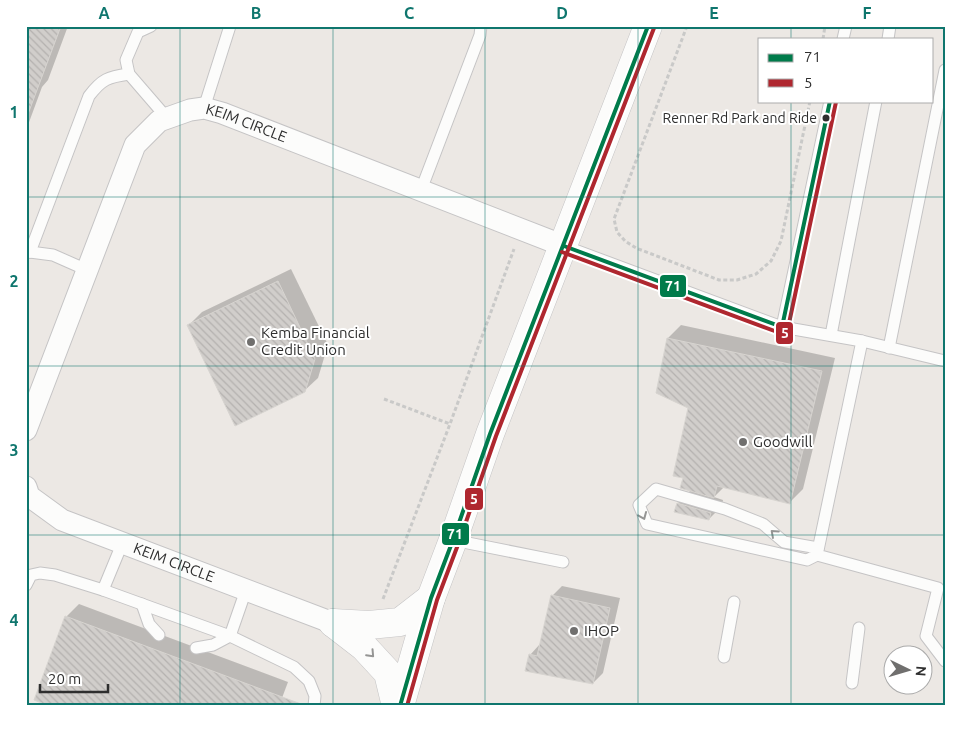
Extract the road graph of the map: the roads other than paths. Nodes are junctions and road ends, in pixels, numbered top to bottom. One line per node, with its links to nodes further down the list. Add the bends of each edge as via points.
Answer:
1 (150, 26): 5 (lane)
2 (230, 26): 10 (lane)
3 (481, 26): 12 (lane)
4 (648, 26): 13 (main road)
5 (135, 29): 7 (lane, via 126,60)
6 (945, 70): 19 (lane)
7 (129, 74): 11 (lane); 14 (lane, via 112,76 98,84 89,96)
8 (830, 102): 16 (lane)
9 (876, 102): 17 (lane)
10 (204, 108): 11 (street, KEIM CIRCLE); 12 (street, KEIM CIRCLE)
11 (168, 118): 15 (street, KEIM CIRCLE, via 158,121 136,145)
12 (421, 190): 13 (street, KEIM CIRCLE)
13 (564, 246): 16 (lane); 23 (main road, via 490,434)
14 (28, 253): 15 (lane, via 53,255)
15 (87, 270): 21 (street, KEIM CIRCLE)
16 (782, 327): 17 (lane)
17 (831, 336): 18 (lane)
18 (862, 341): 19 (lane); 25 (lane)
19 (888, 348): 20 (lane)
20 (944, 359)
21 (26, 430)
22 (26, 486): 24 (street, KEIM CIRCLE, via 29,496 62,520)
23 (453, 540): 26 (lane); 30 (main road)
24 (122, 544): 28 (lane); 29 (street, KEIM CIRCLE)
25 (818, 552): 25 (lane, one-way to 25, via 784,542 764,524 656,489 639,505 647,524 807,560); 39 (lane, via 938,588 926,636)
26 (563, 562)
27 (26, 585): 28 (lane, via 31,576 40,573)
28 (103, 590): 32 (lane)
29 (246, 590): 33 (street, KEIM CIRCLE); 36 (lane)
30 (431, 598): 33 (main road, via 400,622); 42 (main road)
31 (734, 602): 38 (lane)
32 (142, 604): 35 (lane, via 150,624); 36 (lane)
33 (333, 624): 42 (main road, one-way to 42, via 364,647 388,673)
34 (859, 628): 40 (lane)
35 (159, 634)
36 (230, 636): 37 (lane); 41 (lane, via 294,667 309,681 315,696)
37 (196, 648)
38 (724, 657)
39 (945, 661)
40 (852, 683)
41 (314, 706)
42 (398, 706)

